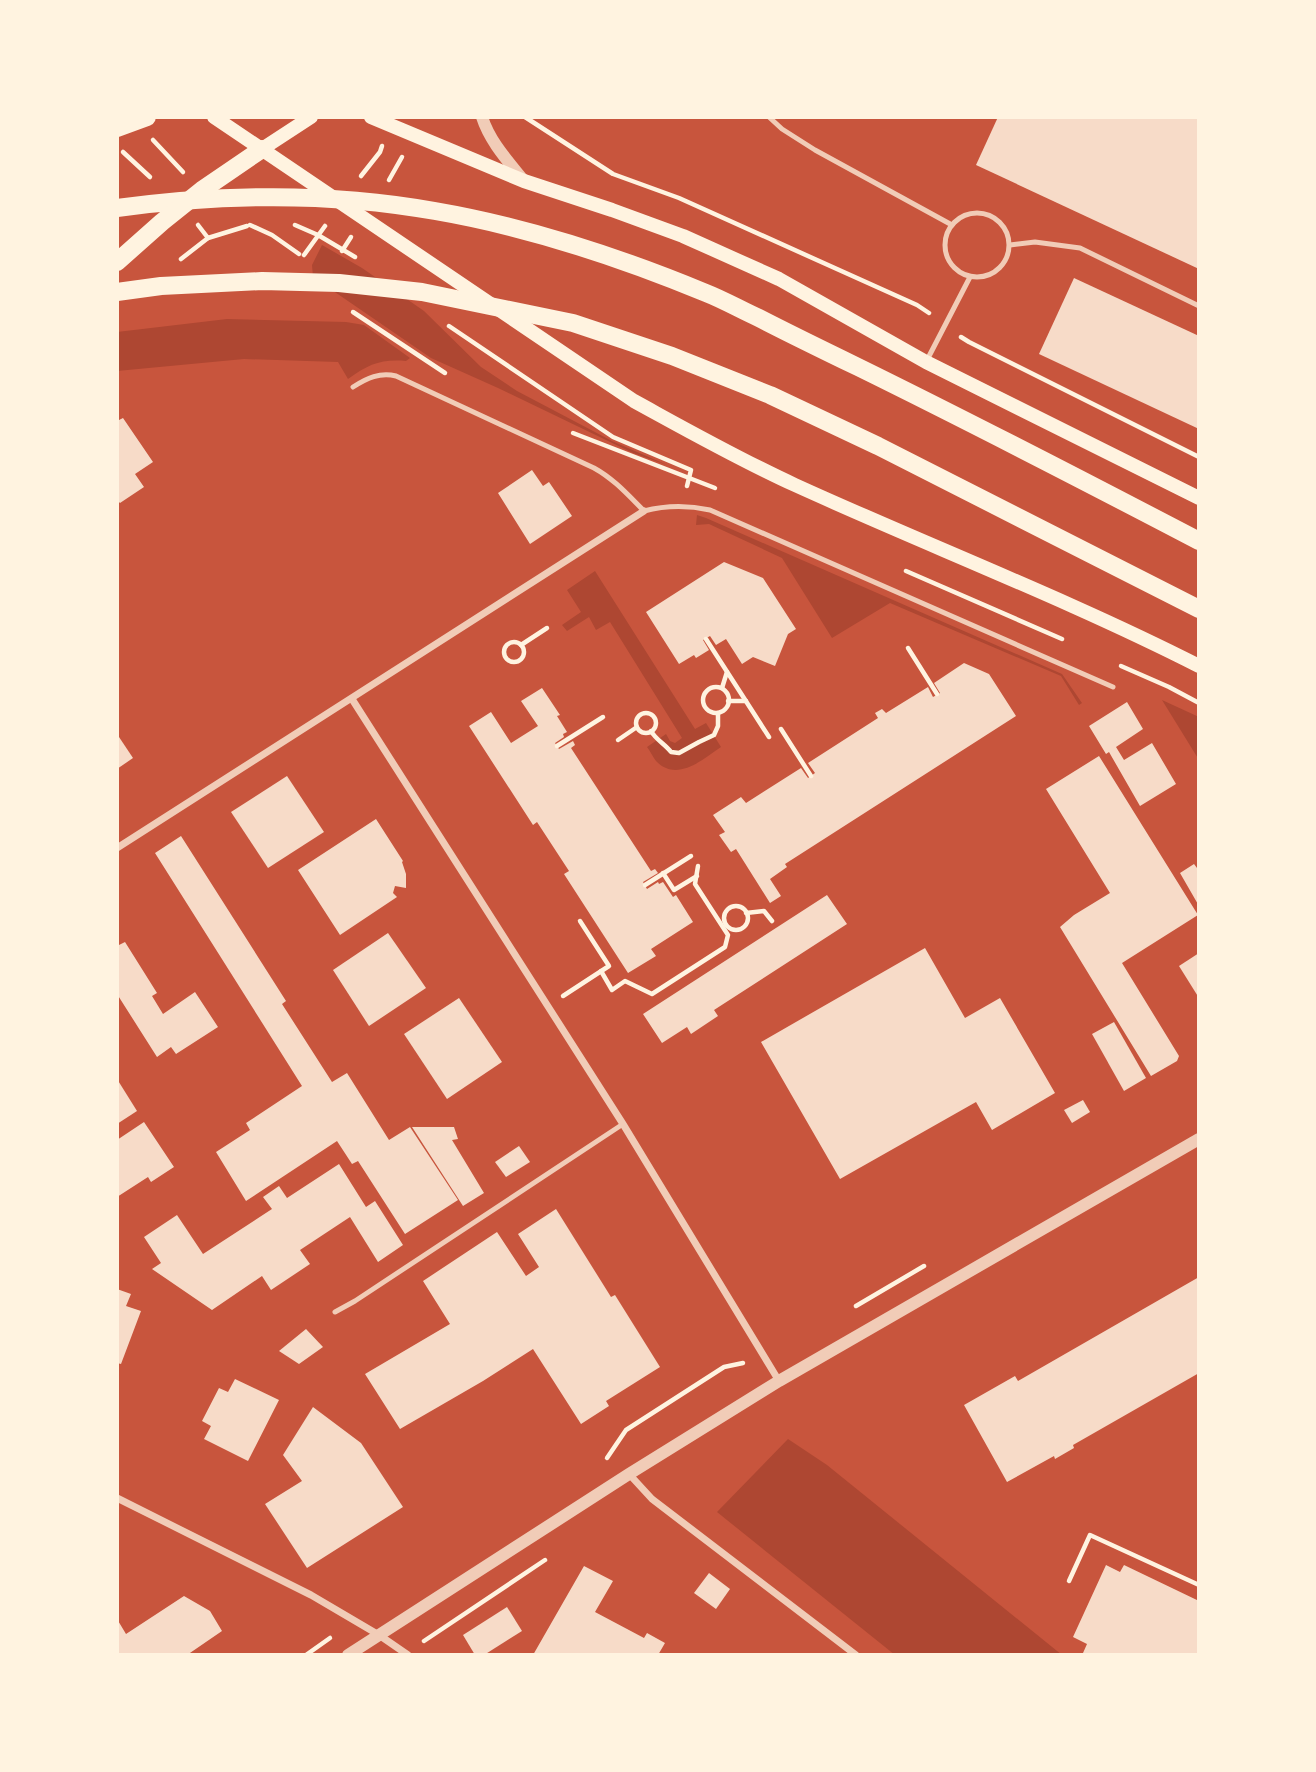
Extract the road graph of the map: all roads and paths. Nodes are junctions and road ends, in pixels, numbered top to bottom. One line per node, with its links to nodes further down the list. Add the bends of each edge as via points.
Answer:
1 (147, 117): 9 (main road)
2 (214, 117): 10 (main road)
3 (311, 117): 10 (main road)
4 (372, 117): 8 (main road)
5 (482, 117): 11 (street)
6 (525, 117): 25 (path, via 613,174 679,198 917,304)
7 (769, 117): 14 (lane, via 815,150)
8 (391, 125): 11 (main road); 12 (path, via 380,152)
9 (117, 128)
10 (262, 149): 12 (main road); 17 (main road, via 202,190)
11 (524, 181): 26 (main road, via 683,236 779,279)
12 (342, 203): 15 (path); 41 (main road, via 634,401 696,435 794,485)
13 (117, 208): 35 (main road, via 242,197 365,201 435,211 582,247 708,294)
14 (952, 225): 16 (lane, via 975,213 988,215 1007,232); 20 (lane, via 945,250 958,271)
15 (318, 235): 18 (path); 19 (path, via 303,256)
16 (1010, 245): 20 (lane, via 998,270 985,277); 22 (lane, via 1035,242 1080,248)
17 (117, 261)
18 (362, 261)
19 (305, 263)
20 (970, 277): 25 (lane)
21 (117, 292): 36 (main road, via 262,281 339,284 422,292 573,323 770,395)
22 (1199, 306)
23 (346, 307): 27 (path)
24 (445, 323): 30 (path)
25 (944, 325): 26 (lane); 31 (path, via 969,342)
26 (926, 362): 33 (main road)
27 (454, 378)
28 (353, 387): 34 (lane, via 373,376 396,376 594,468)
29 (565, 429): 32 (path)
30 (613, 437)
31 (1199, 457)
32 (688, 476)
33 (1199, 498)
34 (644, 511): 43 (lane, via 674,505 710,510); 46 (street)
35 (1199, 541)
36 (1199, 609)
37 (547, 628): 39 (path)
38 (706, 639): 42 (path)
39 (521, 645): 39 (path, via 507,645 506,659 520,659)
40 (908, 648): 45 (path)
41 (1199, 667)
42 (727, 672): 44 (path); 48 (path)
43 (1113, 687)
44 (722, 688): 47 (path); 49 (path, via 710,687 703,696 706,709)
45 (937, 695)
46 (352, 699): 58 (street); 69 (street)
47 (728, 701): 48 (path); 49 (path)
48 (746, 701): 54 (path)
49 (718, 713): 53 (path, via 714,735 679,753 671,752)
50 (603, 718): 56 (path)
51 (637, 727): 53 (path); 53 (path, via 637,717 650,714 655,726); 55 (path)
52 (782, 729): 57 (path)
53 (650, 731)
54 (769, 737)
55 (618, 740)
56 (557, 746)
57 (811, 776)
58 (118, 847)
59 (691, 856): 61 (path)
60 (698, 866): 62 (path)
61 (663, 873): 62 (path, via 674,890); 63 (path)
62 (697, 876): 67 (path, via 695,884)
63 (645, 885)
64 (746, 913): 66 (path, via 764,911); 67 (path, via 744,927 732,929); 67 (path, via 731,906 724,914)
65 (580, 921): 68 (path, via 609,966)
66 (772, 921)
67 (724, 924): 68 (path, via 728,935 725,947 652,993 625,981 612,990)
68 (601, 971): 69 (path)
69 (548, 1006): 70 (street)
70 (623, 1124): 73 (lane); 75 (street)
71 (1199, 1139): 76 (street)
72 (934, 1261): 74 (path)
73 (335, 1312)
74 (845, 1312)
75 (766, 1358): 76 (street); 77 (path, via 724,1367 626,1430 607,1459)
76 (779, 1381): 78 (street)
77 (597, 1465)
78 (629, 1474): 84 (street); 89 (street, via 652,1499)
79 (117, 1498): 84 (street)
80 (554, 1554): 85 (path)
81 (1069, 1581): 82 (path, via 1090,1535)
82 (1199, 1585)
83 (339, 1631): 86 (path)
84 (379, 1634): 87 (street); 88 (street)
85 (416, 1646)
86 (306, 1655)
87 (348, 1655)
88 (408, 1655)
89 (856, 1655)

